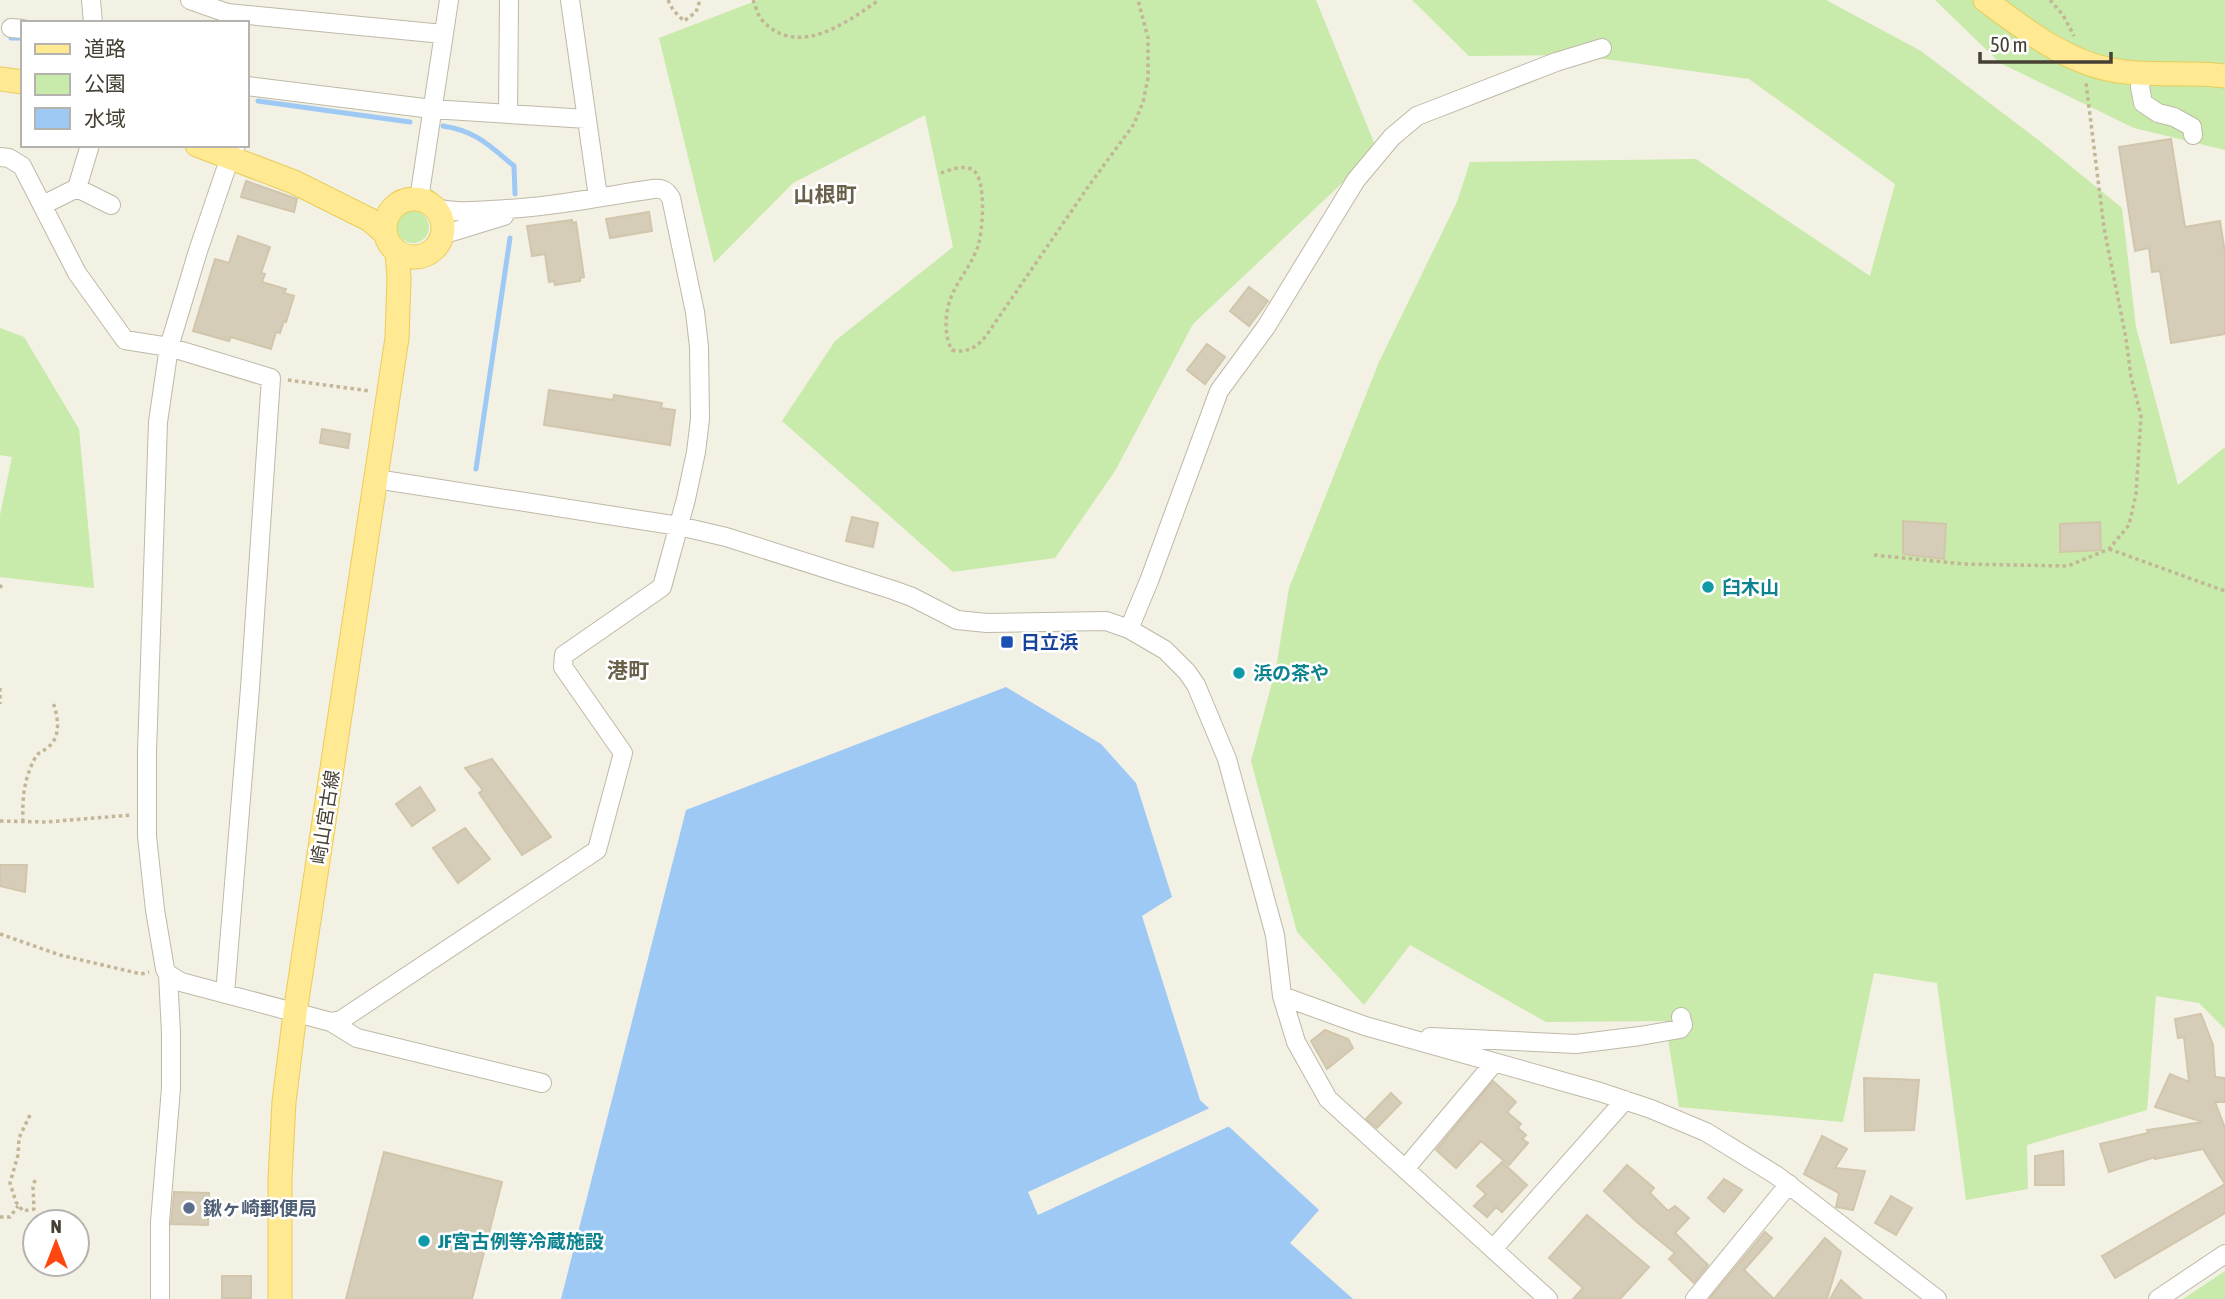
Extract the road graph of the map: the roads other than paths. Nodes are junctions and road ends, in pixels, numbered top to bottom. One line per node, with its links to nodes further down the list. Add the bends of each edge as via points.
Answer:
1 (91, 0): 8 (street)
2 (190, 0): 7 (street)
3 (449, 0): 9 (street)
4 (509, 0): 17 (street)
5 (570, 0): 18 (street)
6 (1985, 0): 11 (main road, via 2037,38 2087,62 2111,70)
7 (228, 12): 9 (street)
8 (93, 21)
9 (443, 34): 16 (street)
10 (1602, 48): 39 (street, via 1417,116 1392,137 1356,180 1266,327 1219,391)
11 (2143, 72): 12 (main road); 19 (street, via 2143,103 2184,121)
12 (2225, 76)
13 (0, 79): 14 (main road)
14 (21, 82)
15 (248, 86): 16 (street)
16 (432, 109): 17 (street); 27 (street)
17 (508, 114): 18 (street)
18 (587, 119): 26 (street)
19 (2193, 135)
20 (89, 147): 25 (street)
21 (209, 147): 22 (main road)
22 (233, 151): 24 (main road); 36 (street)
23 (0, 157): 28 (street, via 22,166)
24 (294, 182): 30 (main road); 33 (main road, via 370,220)
25 (76, 188): 28 (street); 29 (street)
26 (598, 197): 31 (street); 38 (street, via 660,188 671,198 699,347 698,441)
27 (427, 204): 30 (main road, via 404,200); 31 (street, via 455,211); 32 (main road, via 442,221)
28 (43, 205): 36 (street, via 78,273 125,340)
29 (111, 205)
30 (392, 208): 33 (main road, 崎山宮古線, via 387,215)
31 (527, 209): 32 (street)
32 (442, 235): 34 (main road, 崎山宮古線, via 436,247)
33 (391, 243): 34 (main road, via 410,257); 35 (main road, 崎山宮古線, via 399,278)
34 (424, 255): 35 (main road, 崎山宮古線)
35 (397, 338): 37 (main road, 崎山宮古線)
36 (169, 347): 40 (street, via 157,449 146,752 150,873); 41 (street, via 271,378)
37 (376, 479): 38 (street); 43 (main road, 崎山宮古線)
38 (679, 526): 39 (street, via 892,590 957,620 1106,621); 45 (street, via 662,587 564,655 563,667 623,753 597,850 341,1020)
39 (1129, 629): 42 (street, via 1165,650 1187,671 1227,759 1276,935)
40 (166, 972): 41 (street, via 181,982); 54 (street, via 171,1088 160,1222)
41 (225, 994): 43 (street)
42 (1282, 996): 46 (street); 50 (street, via 1296,1042 1328,1099)
43 (295, 1013): 45 (street); 55 (main road, 崎山宮古線, via 283,1128)
44 (1681, 1017): 46 (street, via 1680,1029 1576,1044)
45 (331, 1022): 48 (street, via 357,1038)
46 (1402, 1036): 47 (street)
47 (1494, 1063): 49 (street); 50 (street)
48 (541, 1083)
49 (1625, 1100): 51 (street, via 1706,1132); 52 (street)
50 (1405, 1169): 52 (street)
51 (1789, 1184): 57 (street); 58 (street)
52 (1493, 1249): 56 (street)
53 (2225, 1254): 59 (street)
54 (160, 1299)
55 (280, 1299)
56 (1548, 1299)
57 (1695, 1299)
58 (1937, 1299)
59 (2158, 1299)

